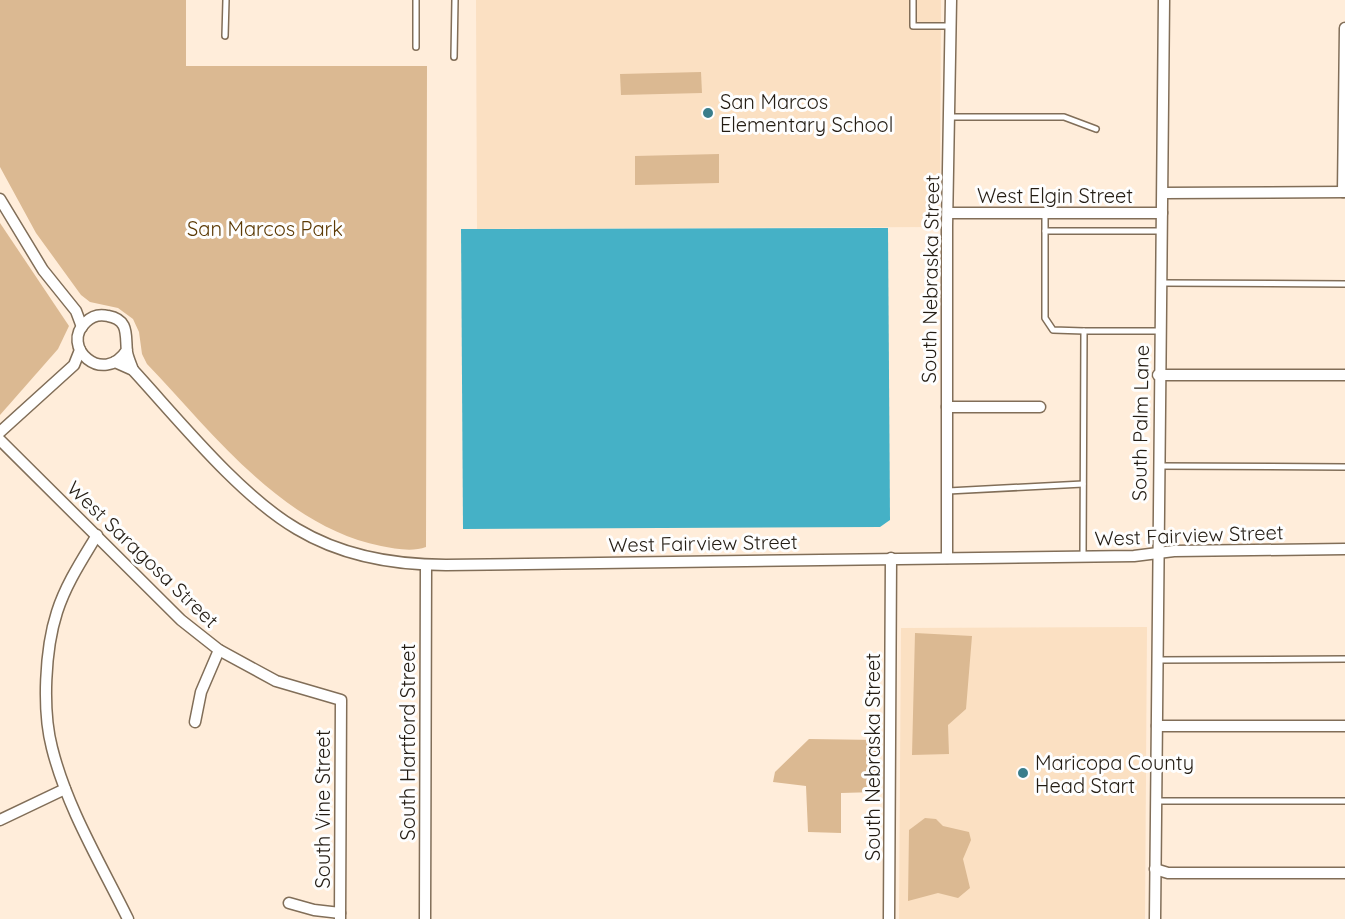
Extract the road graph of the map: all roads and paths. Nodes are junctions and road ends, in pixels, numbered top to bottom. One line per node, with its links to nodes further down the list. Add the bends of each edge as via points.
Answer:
1 (226, 0): 9 (lane)
2 (417, 0): 10 (lane)
3 (454, 0): 11 (lane)
4 (913, 0): 7 (lane, via 913,26)
5 (951, 0): 7 (street, South Nebraska Street)
6 (1164, 0): 15 (street, South Palm Lane)
7 (951, 26): 12 (street, South Nebraska Street)
8 (1345, 28): 14 (street)
9 (225, 36)
10 (416, 48)
11 (454, 57)
12 (950, 117): 13 (lane, via 1064,117); 17 (street, South Nebraska Street)
13 (1096, 129)
14 (1344, 192): 15 (street)
15 (1162, 193): 19 (street, South Palm Lane)
16 (0, 200): 24 (street, via 43,270)
17 (949, 213): 18 (street, West Elgin Street); 37 (street, South Nebraska Street)
18 (1045, 213): 19 (street, West Elgin Street); 20 (lane)
19 (1162, 213): 21 (street, South Palm Lane)
20 (1045, 231): 21 (lane); 27 (lane, via 1045,318 1053,330)
21 (1162, 231): 22 (street, South Palm Lane)
22 (1160, 283): 23 (lane); 28 (street, South Palm Lane)
23 (1345, 284)
24 (76, 311): 25 (street); 26 (street)
25 (94, 316): 26 (street); 30 (street, via 110,316 124,326)
26 (82, 327): 29 (street, via 78,334)
27 (1084, 331): 28 (lane); 43 (lane)
28 (1159, 331): 35 (street, South Palm Lane)
29 (80, 350): 31 (street); 33 (street)
30 (127, 350): 32 (street); 34 (street, West Fairview Street)
31 (91, 362): 32 (street); 33 (street)
32 (115, 362): 34 (street, West Fairview Street)
33 (74, 364): 39 (street)
34 (133, 370): 51 (street, West Fairview Street, via 252,495 296,529 379,561)
35 (1158, 375): 36 (street); 41 (street, South Palm Lane)
36 (1345, 375)
37 (947, 407): 38 (street); 44 (street, South Nebraska Street)
38 (1040, 407)
39 (0, 432)
40 (0, 440): 45 (street, West Saragosa Street)
41 (1158, 466): 42 (lane); 47 (street, South Palm Lane)
42 (1345, 467)
43 (1083, 484): 44 (lane); 48 (lane)
44 (948, 491): 50 (street, South Nebraska Street)
45 (97, 535): 52 (street, West Saragosa Street, via 181,620); 59 (street, via 57,612 48,654 51,746)
46 (1345, 549): 47 (street, West Fairview Street)
47 (1157, 554): 48 (street, West Fairview Street); 54 (street, South Palm Lane)
48 (1083, 557): 50 (street, West Fairview Street)
49 (891, 558): 50 (street, West Fairview Street); 51 (street, West Fairview Street); 69 (street, South Nebraska Street)
50 (947, 558)
51 (426, 565): 68 (street, South Hartford Street)
52 (219, 650): 55 (street, West Saragosa Street, via 276,681); 56 (street, via 201,692)
53 (1345, 659): 54 (lane)
54 (1157, 660): 57 (street, South Palm Lane)
55 (341, 700): 66 (street, South Vine Street)
56 (195, 722)
57 (1157, 726): 58 (street); 60 (street, South Palm Lane)
58 (1345, 726)
59 (66, 789): 62 (street); 67 (street)
60 (1157, 801): 61 (lane); 63 (street, South Palm Lane)
61 (1345, 801)
62 (0, 820)
63 (1155, 869): 64 (street, via 1168,873); 70 (street, South Palm Lane)
64 (1345, 873)
65 (289, 903): 66 (street)
66 (340, 916)
67 (128, 919)
68 (424, 919)
69 (889, 919)
70 (1155, 919)

